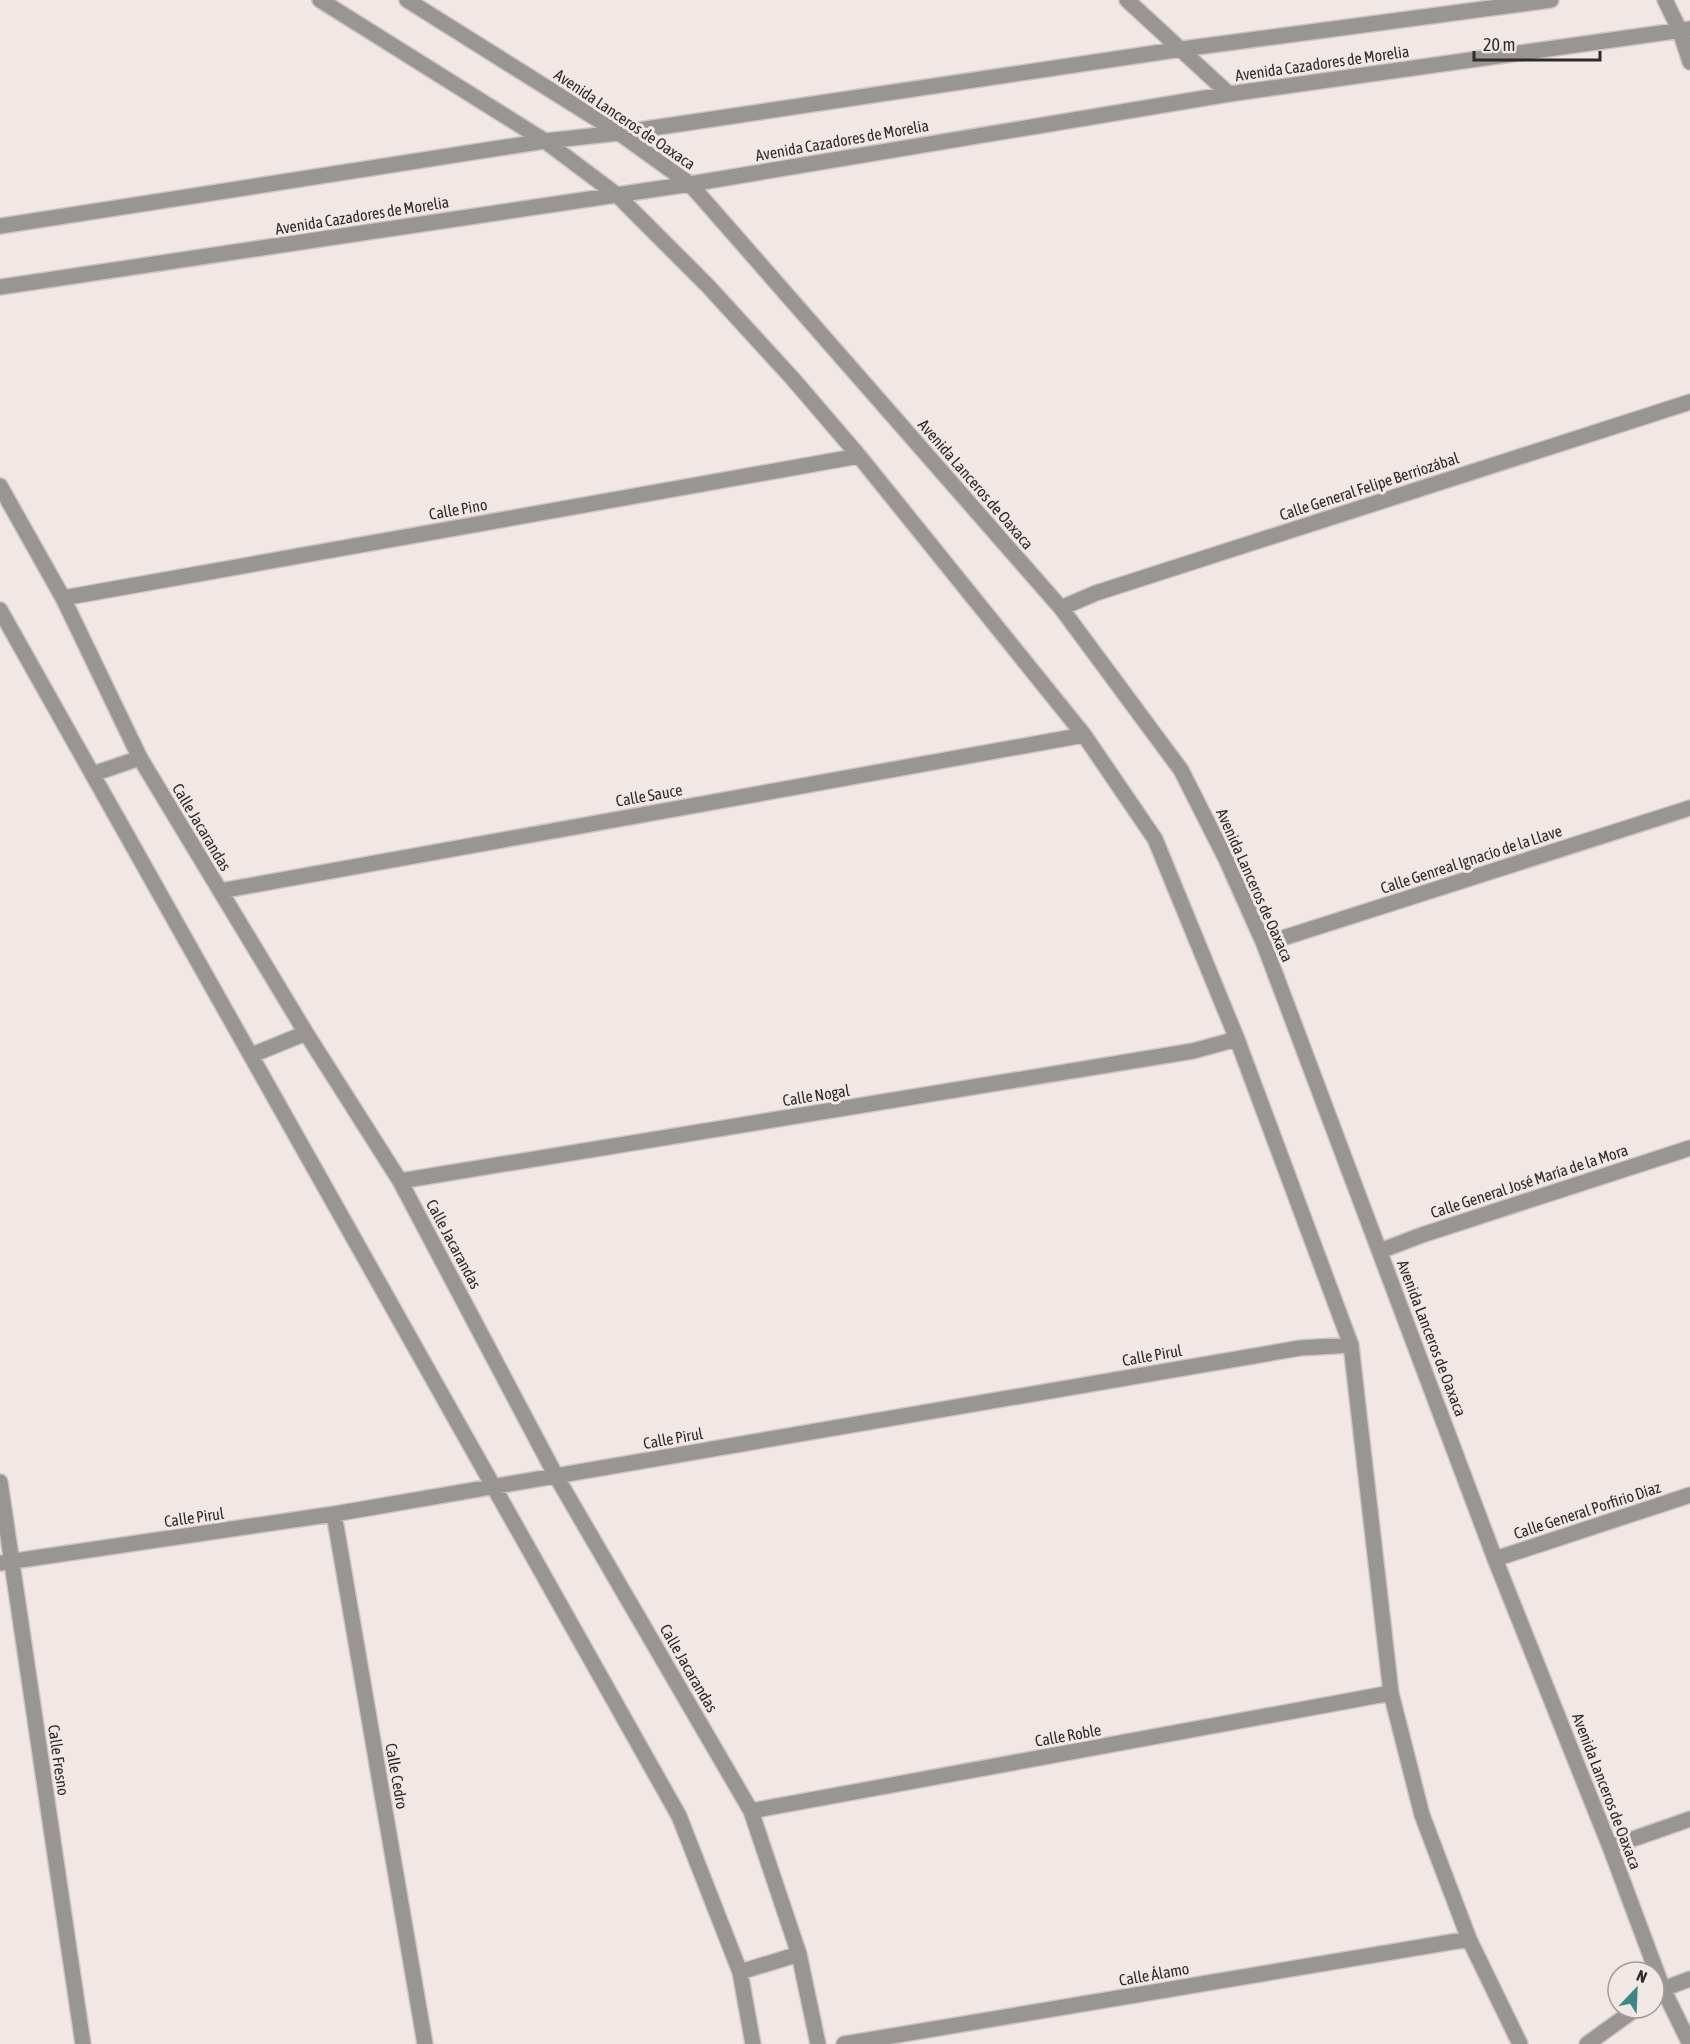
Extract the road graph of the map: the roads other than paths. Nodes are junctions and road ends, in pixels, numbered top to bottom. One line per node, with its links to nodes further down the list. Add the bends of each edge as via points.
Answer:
1 (320, 0): 11 (street)
2 (407, 0): 10 (street, Avenida Lanceros de Oaxaca)
3 (1127, 0): 7 (street)
4 (1551, 0): 7 (street, Avenida Cazadores de Morelia)
5 (1665, 0): 6 (street)
6 (1685, 30): 8 (street); 9 (street, Avenida Cazadores de Morelia)
7 (1182, 49): 9 (street); 10 (street, Avenida Cazadores de Morelia)
8 (1690, 62)
9 (1229, 94): 12 (street, Avenida Cazadores de Morelia)
10 (619, 133): 11 (street, Avenida Cazadores de Morelia); 12 (street, Avenida Lanceros de Oaxaca)
11 (545, 141): 13 (street); 14 (street, Avenida Cazadores de Morelia)
12 (690, 184): 13 (street, Avenida Cazadores de Morelia); 20 (street, Avenida Lanceros de Oaxaca)
13 (617, 195): 15 (street, Avenida Cazadores de Morelia); 17 (street, via 708,286)
14 (0, 226)
15 (0, 287)
16 (1690, 402): 20 (street, Calle General Felipe Berriozábal, via 1096,592)
17 (859, 456): 19 (street, Calle Pino); 22 (street)
18 (0, 486): 19 (street, Calle Jacarandas)
19 (63, 598): 23 (street, Calle Jacarandas)
20 (1061, 608): 27 (street, Avenida Lanceros de Oaxaca, via 1181,770)
21 (0, 610): 24 (street)
22 (1084, 735): 26 (street, Calle Sauce); 29 (street, via 1155,839)
23 (140, 758): 24 (street); 26 (street, Calle Jacarandas)
24 (93, 774): 30 (street)
25 (1690, 808): 27 (street, Calle Genreal Ignacio de la Llave)
26 (220, 891): 28 (street, Calle Jacarandas)
27 (1264, 944): 33 (street, Avenida Lanceros de Oaxaca)
28 (306, 1033): 30 (street); 32 (street, Calle Jacarandas)
29 (1238, 1039): 32 (street, Calle Nogal, via 1193,1051); 34 (street)
30 (252, 1055): 37 (street)
31 (1690, 1148): 33 (street, Calle General José María de la Mora)
32 (400, 1181): 35 (street, Calle Jacarandas)
33 (1380, 1251): 40 (street, Avenida Lanceros de Oaxaca)
34 (1351, 1345): 35 (street, Calle Pirul, via 1300,1348); 42 (street)
35 (556, 1476): 37 (street, Calle Pirul); 43 (street, Calle Jacarandas)
36 (0, 1482): 41 (street, Calle Fresno)
37 (492, 1486): 39 (street, Calle Pirul); 49 (street, via 679,1816)
38 (1690, 1495): 40 (street, Calle General Porfirio Díaz)
39 (334, 1514): 41 (street, Calle Pirul); 55 (street, Calle Cedro)
40 (1495, 1559): 45 (street, Avenida Lanceros de Oaxaca)
41 (6, 1562): 54 (street, Calle Fresno)
42 (1391, 1693): 43 (street, Calle Roble); 46 (street, via 1422,1815)
43 (752, 1811): 47 (street, Calle Jacarandas)
44 (1690, 1819): 45 (street)
45 (1610, 1848): 48 (street, Avenida Lanceros de Oaxaca)
46 (1469, 1939): 58 (street, Calle Álamo); 59 (street)
47 (799, 1954): 49 (street); 57 (street, Calle Jacarandas)
48 (1648, 1960)
49 (740, 1972): 56 (street)
50 (1690, 1979): 51 (street)
51 (1666, 1989)
52 (1666, 2004): 61 (street, Avenida Lanceros de Oaxaca)
53 (1620, 2020): 60 (street)
54 (83, 2044)
55 (425, 2044)
56 (753, 2044)
57 (818, 2044)
58 (844, 2044)
59 (1520, 2044)
60 (1587, 2044)
61 (1690, 2044)

